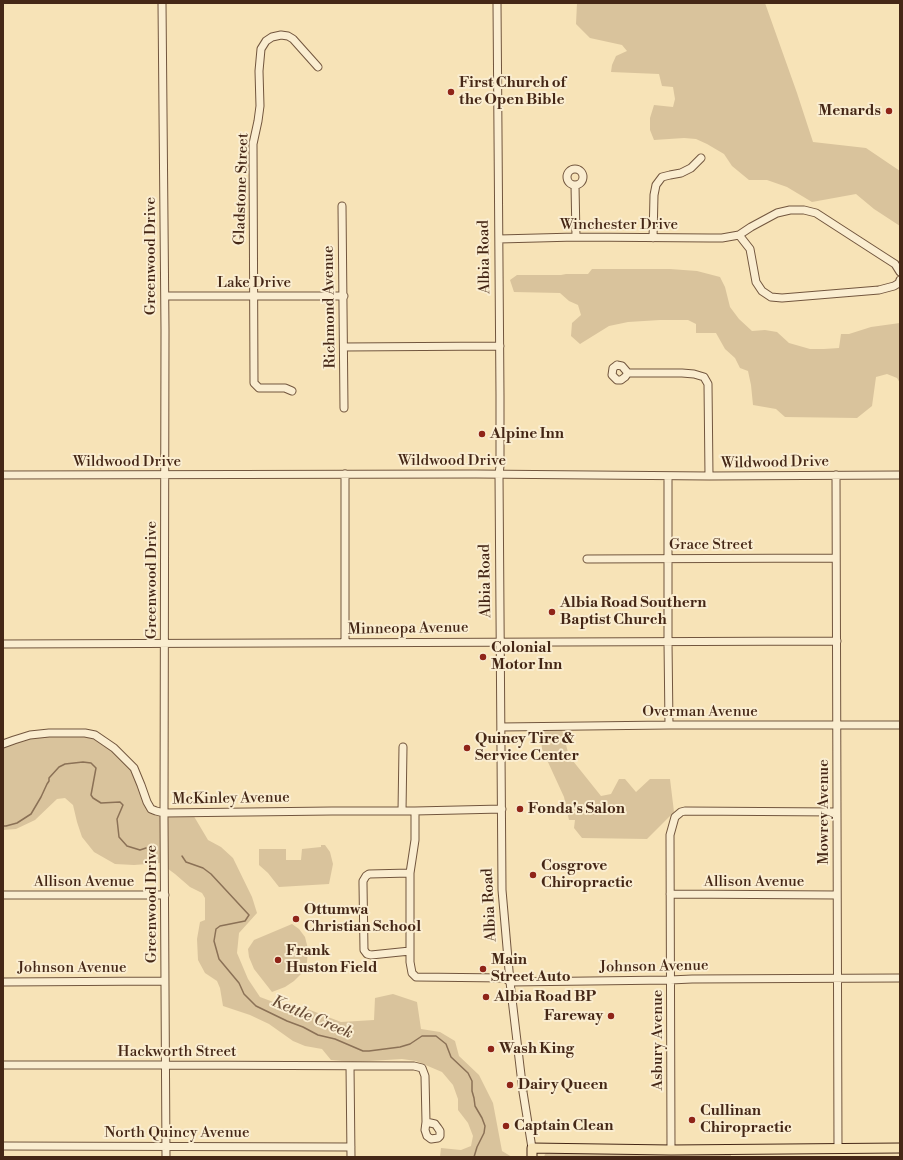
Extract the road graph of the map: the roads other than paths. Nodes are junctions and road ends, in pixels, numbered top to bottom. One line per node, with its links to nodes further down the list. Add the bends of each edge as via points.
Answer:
1 (162, 3): 13 (street, Greenwood Drive)
2 (497, 3): 9 (street, Albia Road)
3 (318, 67): 14 (street, Gladstone Street, via 288,36 272,36 260,49 260,106 253,144)
4 (701, 158): 10 (street, via 691,168 662,178 656,185)
5 (575, 186): 8 (street)
6 (342, 206): 15 (street, Richmond Avenue)
7 (739, 235): 10 (street, Winchester Drive, via 722,238); 11 (street, via 777,213 804,210 816,213 881,254 895,264); 12 (street, via 750,249 756,282 762,291 771,297 879,290 894,286)
8 (576, 237): 9 (street, Winchester Drive); 10 (street, Winchester Drive)
9 (499, 238): 16 (street, Albia Road)
10 (653, 238)
11 (900, 272)
12 (900, 280)
13 (165, 296): 14 (street, Lake Drive); 21 (street, Greenwood Drive)
14 (253, 296): 15 (street, Lake Drive); 19 (street, Gladstone Street, via 254,383 260,388 285,388)
15 (344, 296): 17 (street, Richmond Avenue)
16 (500, 346): 17 (street); 23 (street, Albia Road)
17 (344, 347): 20 (street, Richmond Avenue)
18 (628, 372): 28 (street, via 682,372 704,377 708,384)
19 (292, 391)
20 (344, 408)
21 (165, 474): 22 (street, Wildwood Drive); 24 (street, Wildwood Drive); 35 (street, Greenwood Drive)
22 (345, 474): 23 (street, Wildwood Drive); 36 (street)
23 (499, 474): 27 (street, Wildwood Drive); 33 (street, Albia Road)
24 (3, 475)
25 (836, 475): 26 (street, Wildwood Drive); 28 (street, Wildwood Drive); 30 (street, Mowrey Avenue)
26 (900, 475)
27 (668, 476): 28 (street, Wildwood Drive); 29 (street)
28 (709, 476)
29 (668, 558): 30 (street, Grace Street); 31 (street, Grace Street); 34 (street)
30 (836, 558): 32 (street, Mowrey Avenue)
31 (586, 559)
32 (836, 641): 34 (street, Minneopa Avenue); 38 (street, Mowrey Avenue)
33 (500, 642): 34 (street, Minneopa Avenue); 36 (street, Minneopa Avenue); 41 (street, Albia Road)
34 (668, 642): 39 (street)
35 (165, 643): 36 (street, Minneopa Avenue); 37 (street, Minneopa Avenue); 48 (street, Greenwood Drive)
36 (344, 643)
37 (3, 644)
38 (837, 724): 39 (street, Overman Avenue); 40 (street, Overman Avenue); 47 (street, Mowrey Avenue)
39 (669, 725): 41 (street, Overman Avenue)
40 (900, 725)
41 (501, 727): 44 (street, Albia Road)
42 (3, 744): 48 (street, McKinley Avenue, via 30,735 49,733 94,735 114,748 134,768 151,809)
43 (403, 747): 45 (street)
44 (502, 809): 46 (street, McKinley Avenue); 60 (street, Albia Road, via 502,890)
45 (402, 811): 46 (street, McKinley Avenue); 48 (street, McKinley Avenue)
46 (415, 811): 49 (street, via 414,849)
47 (837, 812): 50 (street, Asbury Avenue, via 681,812 675,817 670,835); 53 (street, Mowrey Avenue)
48 (164, 813): 52 (street, Greenwood Drive)
49 (410, 873): 54 (street); 54 (street, via 369,874 363,884 364,950 371,955)
50 (670, 894): 53 (street, Allison Avenue); 57 (street, Asbury Avenue)
51 (3, 895): 52 (street, Allison Avenue)
52 (165, 895): 58 (street, Greenwood Drive)
53 (837, 895): 55 (street, Mowrey Avenue)
54 (410, 951): 60 (street, Johnson Avenue, via 412,973 416,977 505,978)
55 (838, 978): 56 (street, Johnson Avenue); 57 (street, Johnson Avenue); 70 (street, Mowrey Avenue)
56 (900, 978)
57 (670, 980): 60 (street, Johnson Avenue); 71 (street, Asbury Avenue)
58 (165, 981): 59 (street, Johnson Avenue); 62 (street, Greenwood Drive)
59 (3, 982)
60 (510, 982): 72 (street, Albia Road)
61 (3, 1065): 62 (street, Hackworth Street)
62 (166, 1065): 63 (street, Hackworth Street); 67 (street, Greenwood Drive)
63 (350, 1066): 64 (street, Hackworth Street, via 422,1068 426,1082); 66 (street)
64 (426, 1122)
65 (3, 1146): 67 (street, North Quincy Avenue)
66 (351, 1147): 67 (street, North Quincy Avenue); 74 (street)
67 (166, 1148): 73 (street, Greenwood Drive)
68 (558, 1148): 71 (main road); 72 (main road); 75 (main road)
69 (900, 1148): 70 (main road)
70 (838, 1149): 71 (main road)
71 (672, 1150)
72 (532, 1153)
73 (166, 1157)
74 (351, 1157)
75 (542, 1157)

